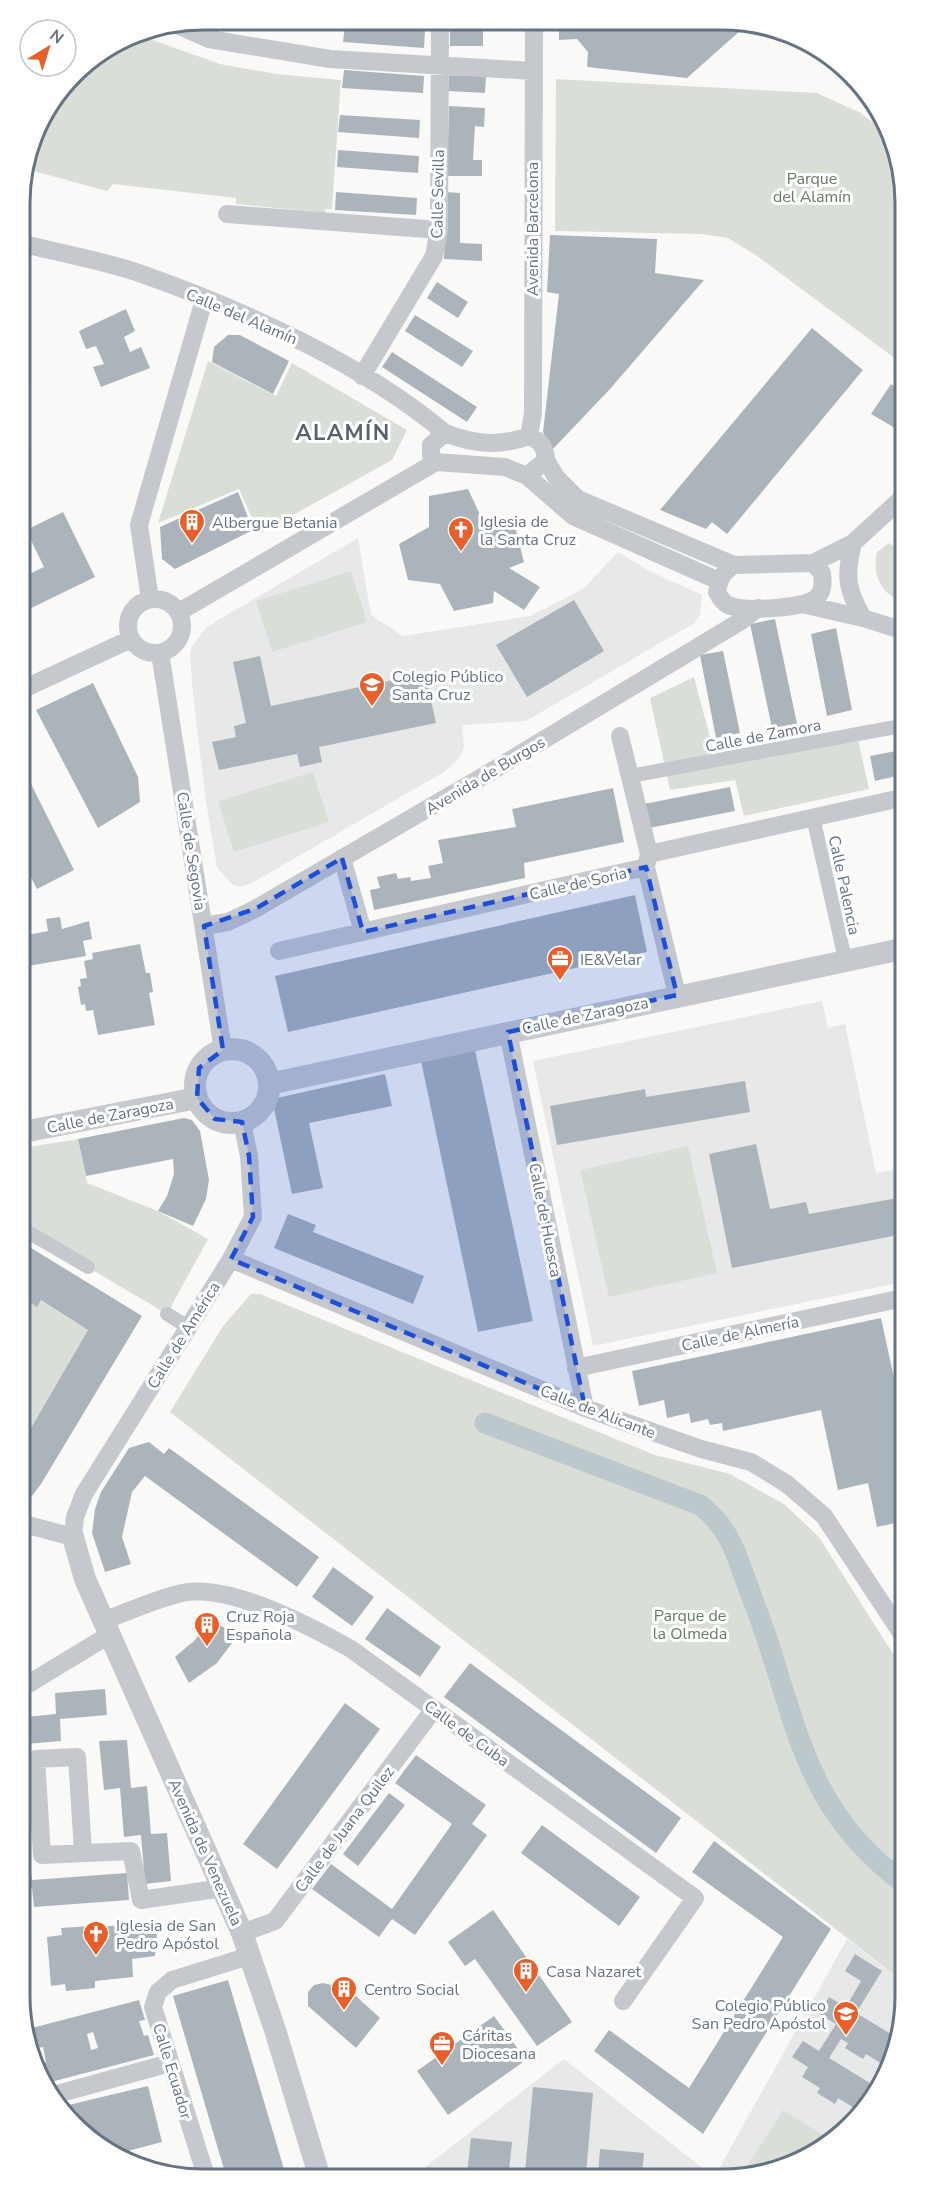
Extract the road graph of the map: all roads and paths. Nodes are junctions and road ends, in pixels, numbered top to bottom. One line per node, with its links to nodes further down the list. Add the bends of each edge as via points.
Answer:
1 (209, 30): 5 (street)
2 (440, 30): 6 (street, Calle Sevilla)
3 (534, 30): 7 (street, Avenida Barcelona)
4 (190, 31): 5 (street)
5 (209, 39): 6 (street, via 330,59)
6 (438, 64): 7 (street); 9 (street, Calle Sevilla)
7 (533, 71): 14 (street, Avenida Barcelona, via 533,413)
8 (227, 214): 9 (street)
9 (439, 230): 12 (street, Calle Sevilla, via 434,256)
10 (30, 246): 11 (street, Calle del Alamín, via 138,273)
11 (204, 300): 12 (street, Calle del Alamín, via 291,336); 23 (street, via 139,525)
12 (362, 376): 13 (street, Calle del Alamín)
13 (445, 433): 14 (street, via 479,444 513,442); 16 (street, via 431,445)
14 (529, 436): 15 (street, via 540,441)
15 (546, 460): 17 (street); 21 (street, via 556,477 578,499)
16 (436, 462): 17 (street, via 506,468); 26 (street)
17 (527, 476): 22 (street, via 573,516)
18 (895, 505): 19 (street)
19 (853, 543): 20 (street); 27 (street, via 847,577 851,596)
20 (813, 563): 21 (street); 24 (street, via 822,573 823,588 816,599)
21 (734, 565): 22 (street)
22 (719, 581): 25 (street, via 717,592 723,602 736,608)
23 (150, 599): 26 (street, via 170,603); 29 (street, via 131,613)
24 (802, 604): 25 (street); 27 (street)
25 (758, 608): 37 (street, Avenida de Burgos, via 488,774)
26 (179, 612): 30 (street, via 181,637 170,650)
27 (863, 618): 28 (street)
28 (895, 628)
29 (131, 639): 30 (street, via 149,653); 31 (street)
30 (160, 653): 39 (street, Calle de Segovia)
31 (30, 686)
32 (895, 727): 34 (street, Calle de Zamora)
33 (620, 736): 34 (street)
34 (630, 776): 38 (street)
35 (895, 799): 36 (street, Calle de Soria)
36 (813, 818): 38 (street, Calle de Soria); 43 (street, Calle Palencia)
37 (342, 858): 39 (street, Avenida de Burgos, via 255,909 228,922); 40 (street)
38 (648, 861): 40 (street, Calle de Soria); 44 (street)
39 (204, 926): 46 (street, Calle de Segovia)
40 (363, 932): 42 (street, Calle de Soria)
41 (895, 949): 43 (street, Calle de Zaragoza)
42 (279, 951)
43 (845, 959): 44 (street, Calle de Zaragoza)
44 (677, 995): 45 (street, Calle de Zaragoza)
45 (508, 1032): 47 (street, Calle de Zaragoza); 57 (street, Calle de Huesca)
46 (223, 1050): 47 (street, via 239,1050 254,1056 265,1068); 48 (street, via 209,1056 199,1068)
47 (269, 1084): 49 (street, via 263,1107)
48 (196, 1098): 49 (street, via 215,1119); 50 (street, Calle de Zaragoza)
49 (242, 1122): 52 (street, Calle de América, via 249,1156 253,1217)
50 (30, 1131)
51 (30, 1233): 53 (street)
52 (231, 1259): 56 (street, Calle de América); 58 (street, Calle de Alicante)
53 (88, 1267)
54 (895, 1300): 57 (street, Calle de Almería)
55 (167, 1314): 56 (street)
56 (188, 1327): 60 (street, Calle de América, via 84,1494 75,1517)
57 (576, 1368): 58 (street, Calle de Huesca)
58 (585, 1408): 61 (street, Calle de Alicante, via 701,1449 751,1462 787,1484 824,1516)
59 (30, 1526): 60 (street)
60 (73, 1537): 62 (street, Avenida de Venezuela, via 76,1556)
61 (895, 1623)
62 (106, 1628): 63 (street, Calle de Cuba); 64 (street, Calle de Cuba, via 183,1593 211,1593 238,1599 305,1623 342,1643); 66 (street, Avenida de Venezuela)
63 (30, 1682)
64 (434, 1709): 67 (street, Calle de Juana Quilez, via 275,1921); 69 (street, Calle de Cuba, via 695,1898)
65 (83, 1852): 65 (street, via 77,1757 36,1759 42,1855); 66 (street, via 131,1851 141,1900)
66 (223, 1888): 67 (street, Avenida de Venezuela)
67 (242, 1933): 68 (street, Avenida de Venezuela)
68 (249, 1956): 70 (street, Calle Ecuador, via 172,1980 158,1992 153,2007); 73 (street, Avenida de Venezuela)
69 (623, 2001)
70 (170, 2063): 71 (street); 72 (street, Calle Ecuador)
71 (61, 2093)
72 (200, 2169)
73 (317, 2169)

